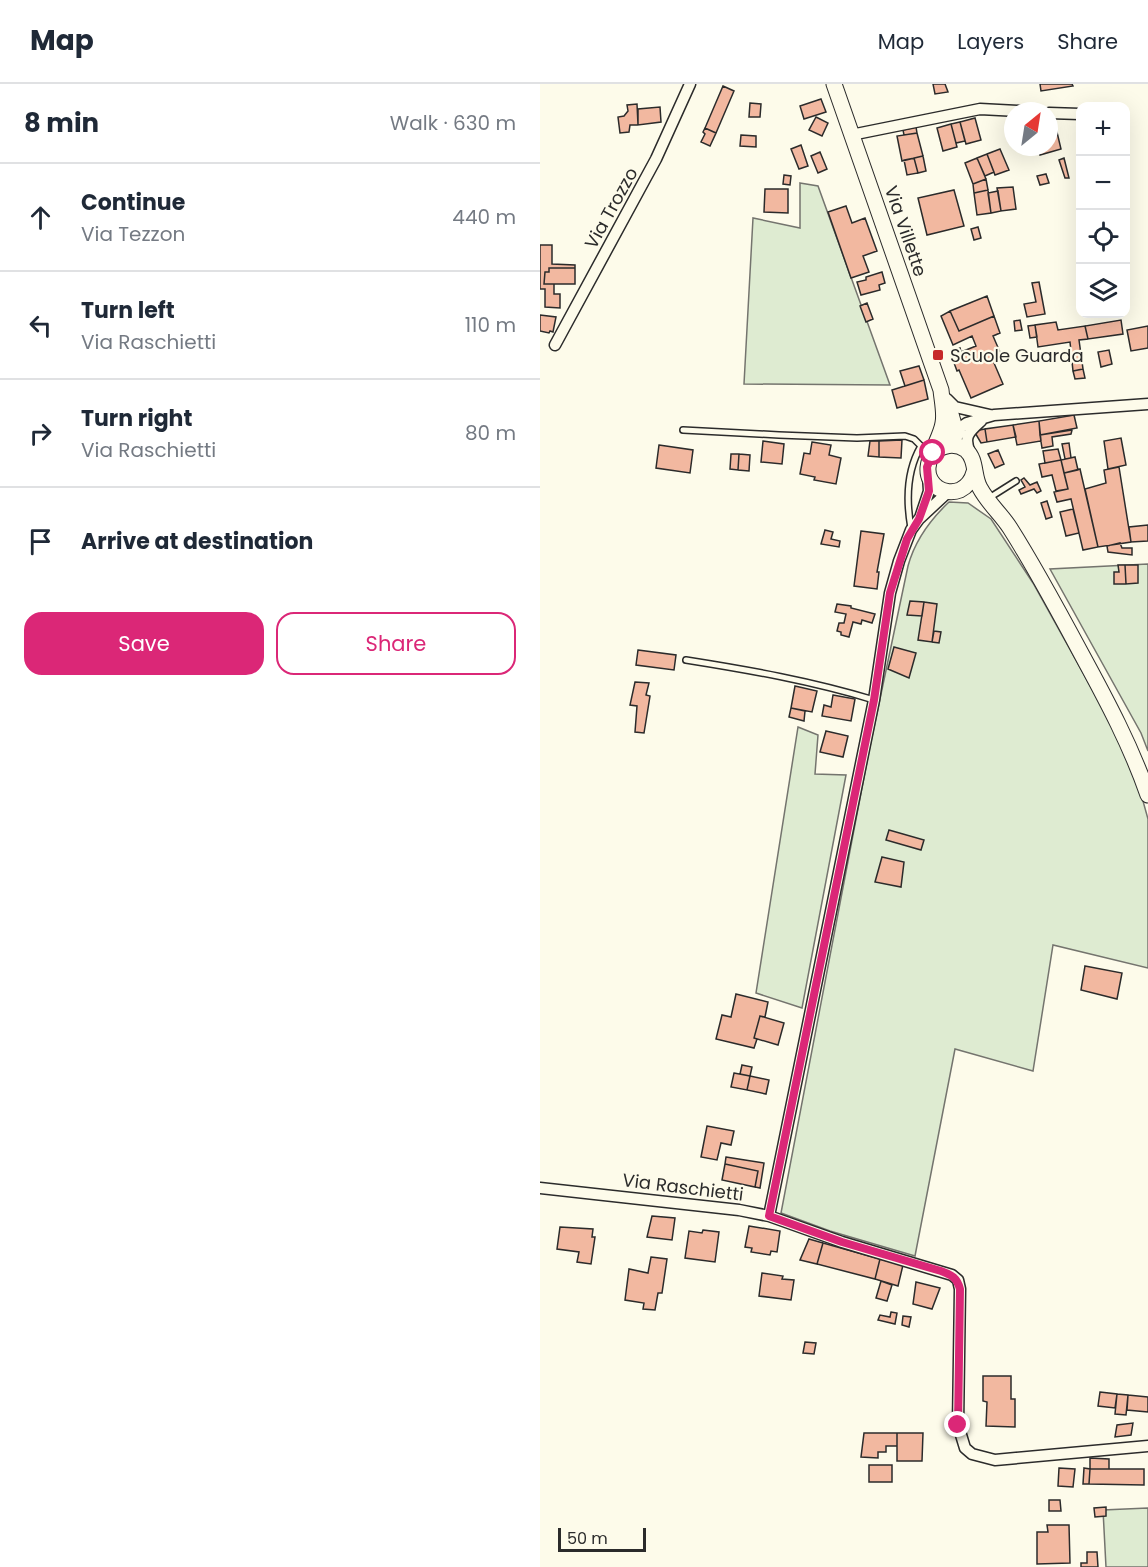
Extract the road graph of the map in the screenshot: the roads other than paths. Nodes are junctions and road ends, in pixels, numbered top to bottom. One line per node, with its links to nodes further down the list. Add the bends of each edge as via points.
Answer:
1 (690, 84): 7 (street, Via Trozzo, via 656,159)
2 (834, 84): 6 (street, Via Villette)
3 (1004, 110): 6 (street, via 980,109)
4 (1058, 113): 5 (street)
5 (1076, 114)
6 (852, 135): 8 (street, Via Villette)
7 (555, 345)
8 (940, 389): 10 (street, via 956,407); 12 (street, Via Villette, via 954,425); 13 (street, Via Villette, via 944,423)
9 (1148, 404): 10 (street)
10 (991, 415): 12 (street, via 961,427); 14 (street, via 967,436)
11 (683, 430): 20 (lane, via 914,439 921,446 912,465 908,492)
12 (953, 445): 13 (street); 14 (street, via 964,449)
13 (933, 453): 15 (street, Via Villette)
14 (973, 466): 17 (street, via 969,483); 18 (street, via 979,486)
15 (928, 475): 17 (street, via 935,486); 19 (street, via 929,491)
16 (1016, 481): 18 (lane)
17 (953, 491): 18 (street); 19 (street)
18 (992, 505): 23 (street, via 1008,525 1110,707)
19 (919, 519): 20 (street)
20 (911, 530): 22 (street, via 890,593)
21 (686, 660): 22 (lane, via 828,686)
22 (874, 700): 25 (street)
23 (1148, 795)
24 (540, 1188): 25 (street, Via Raschietti, via 739,1209)
25 (769, 1216): 26 (street, Via Raschietti, via 941,1271 958,1280 958,1425 965,1448 972,1454 995,1460)
26 (1148, 1446)

